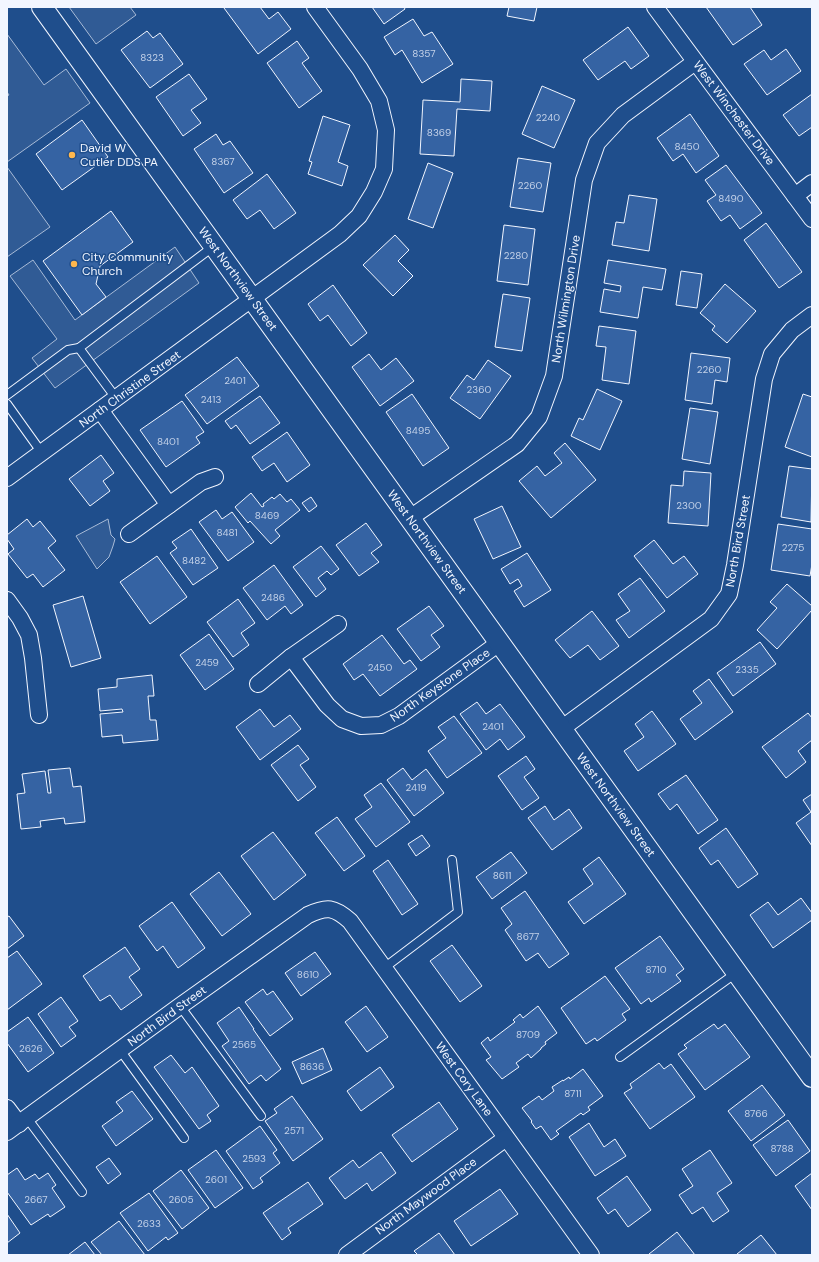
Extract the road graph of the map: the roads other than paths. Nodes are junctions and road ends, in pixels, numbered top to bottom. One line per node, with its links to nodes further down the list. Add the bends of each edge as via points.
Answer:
1 (42, 7): 8 (street, West Northview Street)
2 (315, 7): 9 (street, North Christine Street, via 360,69 379,101 386,130 384,169 359,216 340,234)
3 (655, 7): 4 (street, West Winchester Drive)
4 (696, 62): 6 (street, West Winchester Drive); 20 (street, North Wilmington Drive, via 623,115 597,143 584,180 554,376 539,417 517,444)
5 (812, 184): 6 (street)
6 (795, 196): 7 (street, West Winchester Drive)
7 (812, 219)
8 (214, 246): 9 (street, West Northview Street); 11 (lane)
9 (252, 299): 13 (street, North Christine Street); 20 (street, West Northview Street)
10 (812, 315): 28 (street, North Bird Street, via 792,330 772,354 764,379 729,594 711,619)
11 (79, 348): 12 (lane, via 68,350); 13 (lane)
12 (7, 395)
13 (116, 398): 15 (street, North Christine Street)
14 (7, 404): 16 (lane)
15 (100, 410): 16 (street, North Christine Street); 19 (street)
16 (42, 453): 18 (street, North Christine Street)
17 (215, 477): 19 (street, via 201,482)
18 (7, 478)
19 (169, 505): 21 (street)
20 (410, 518): 24 (street, West Northview Street)
21 (129, 534)
22 (7, 600): 27 (street, via 28,635)
23 (338, 624): 25 (street)
24 (500, 643): 25 (street, North Keystone Place, via 399,716 381,725 361,726 342,719 327,705); 28 (street, West Northview Street)
25 (291, 657): 26 (street)
26 (258, 684)
27 (39, 715)
28 (561, 728): 32 (street, West Northview Street)
29 (452, 860): 31 (lane, via 458,912)
30 (331, 908): 31 (street, West Cory Lane, via 350,921); 33 (street, North Bird Street, via 308,915)
31 (384, 968): 41 (street, West Cory Lane)
32 (737, 972): 35 (lane); 36 (street, West Northview Street)
33 (180, 1006): 34 (street, North Bird Street); 38 (lane)
34 (120, 1050): 39 (street, North Bird Street); 40 (lane)
35 (620, 1057)
36 (809, 1067)
37 (7, 1108): 39 (street)
38 (261, 1116)
39 (18, 1125): 42 (lane)
40 (184, 1138)
41 (506, 1138): 43 (street, North Maywood Place); 44 (street, West Cory Lane)
42 (82, 1192)
43 (347, 1255)
44 (591, 1255)

